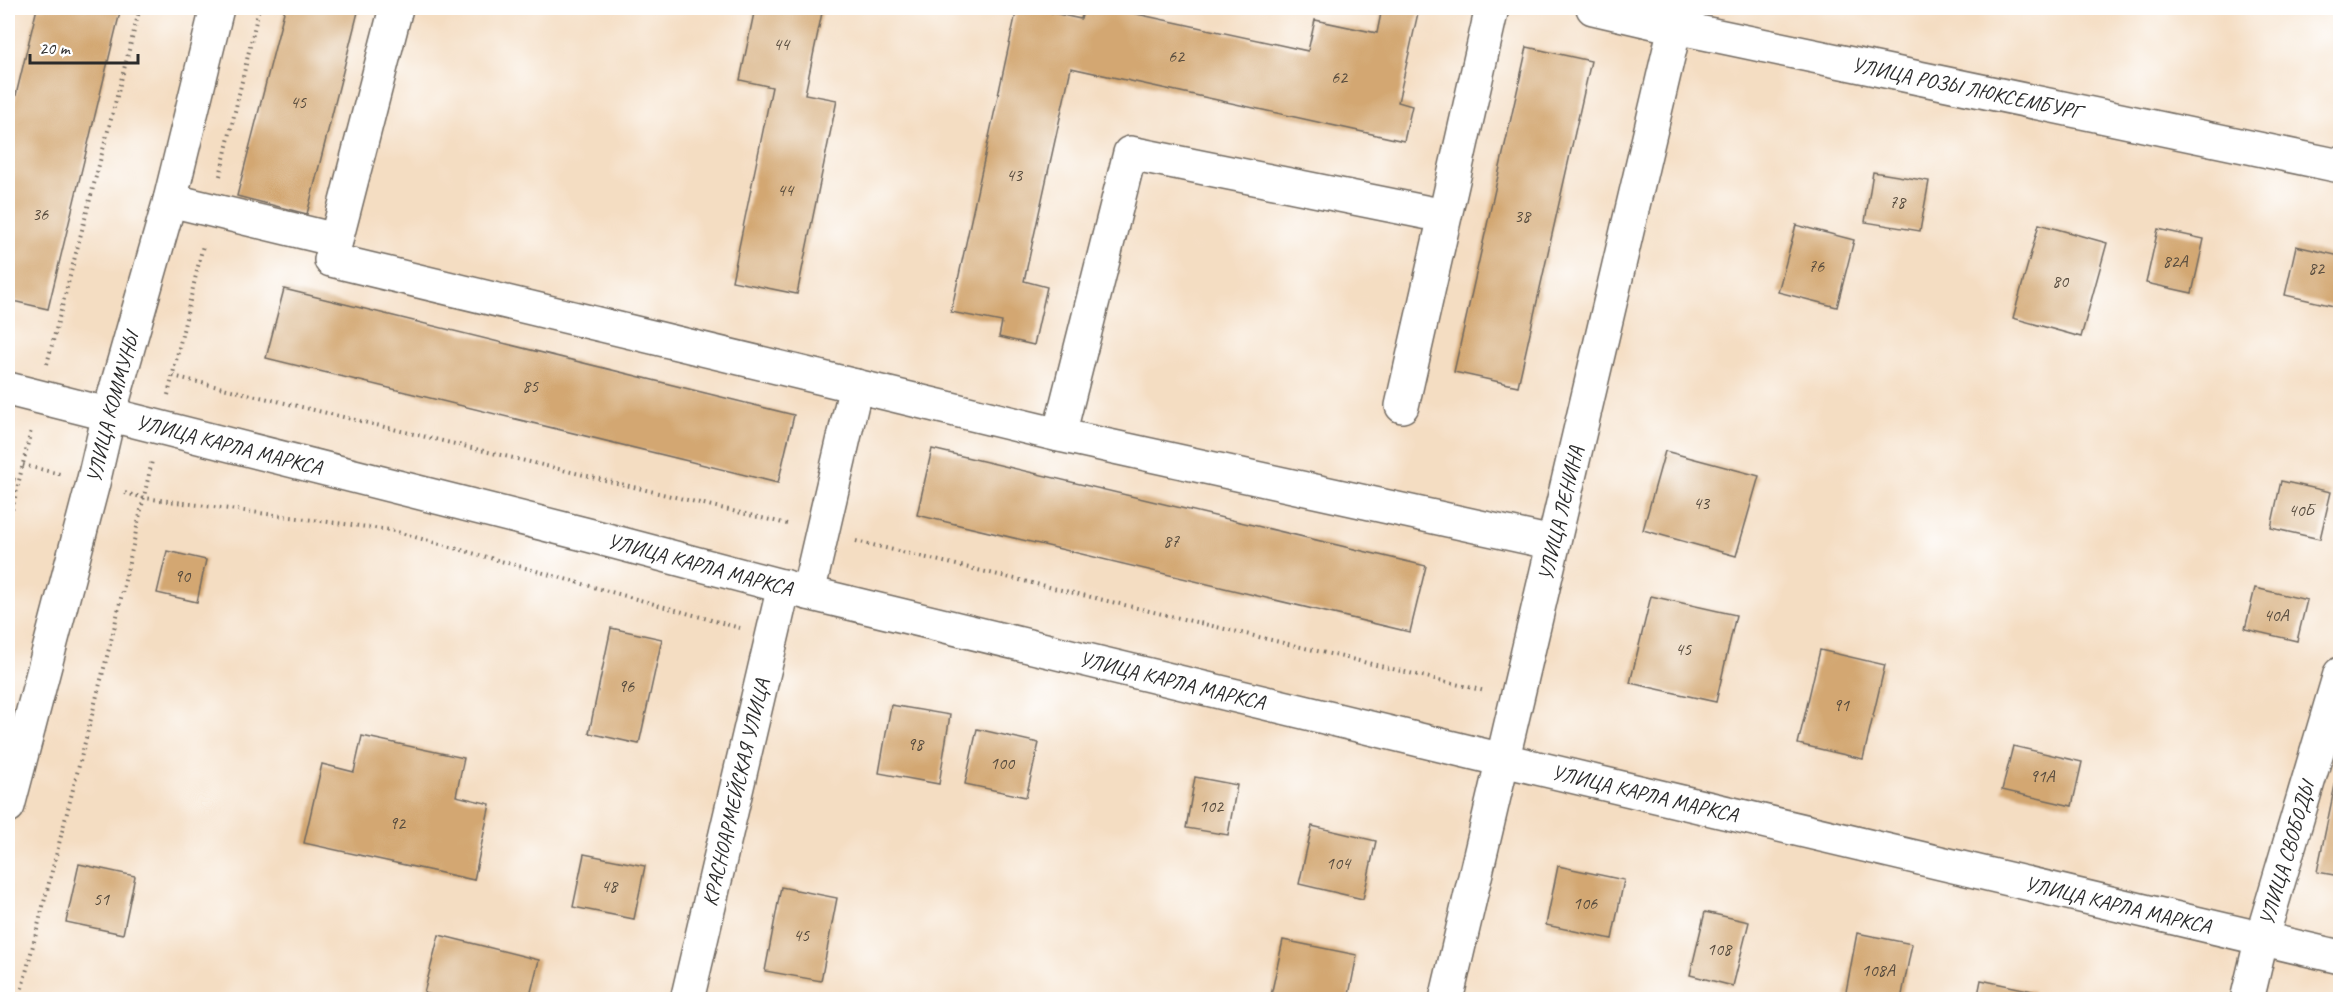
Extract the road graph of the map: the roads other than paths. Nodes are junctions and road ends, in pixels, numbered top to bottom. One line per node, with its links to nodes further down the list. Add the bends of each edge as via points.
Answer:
1 (218, 8): 7 (street, УЛИЦА КОММУНЫ)
2 (396, 8): 9 (street)
3 (1492, 8): 8 (street)
4 (1593, 8): 5 (street, УЛИЦА РОЗЫ ЛЮКСЕМБУРГ)
5 (1675, 27): 6 (street, УЛИЦА РОЗЫ ЛЮКСЕМБУРГ); 15 (street, УЛИЦА ЛЕНИНА)
6 (2340, 166)
7 (170, 200): 9 (street); 13 (street, УЛИЦА КОММУНЫ)
8 (1444, 216): 12 (street); 14 (street, via 1130,153)
9 (336, 240): 10 (street, via 331,260)
10 (856, 386): 14 (street); 16 (street, КРАСНОАРМЕЙСКАЯ УЛИЦА)
11 (8, 389): 13 (street, УЛИЦА КАРЛА МАРКСА)
12 (1402, 406)
13 (110, 414): 16 (street, УЛИЦА КАРЛА МАРКСА); 19 (street, УЛИЦА КОММУНЫ)
14 (1059, 435): 15 (street)
15 (1553, 543): 18 (street, УЛИЦА ЛЕНИНА)
16 (796, 589): 18 (street, УЛИЦА КАРЛА МАРКСА); 22 (street, КРАСНОАРМЕЙСКАЯ УЛИЦА, via 772,637)
17 (2340, 674): 20 (street, УЛИЦА СВОБОДЫ)
18 (1503, 760): 20 (street, УЛИЦА КАРЛА МАРКСА); 23 (street, УЛИЦА ЛЕНИНА)
19 (8, 806)
20 (2262, 937): 21 (street, УЛИЦА КАРЛА МАРКСА); 24 (street, УЛИЦА СВОБОДЫ)
21 (2340, 957)
22 (687, 999)
23 (1446, 999)
24 (2247, 999)

